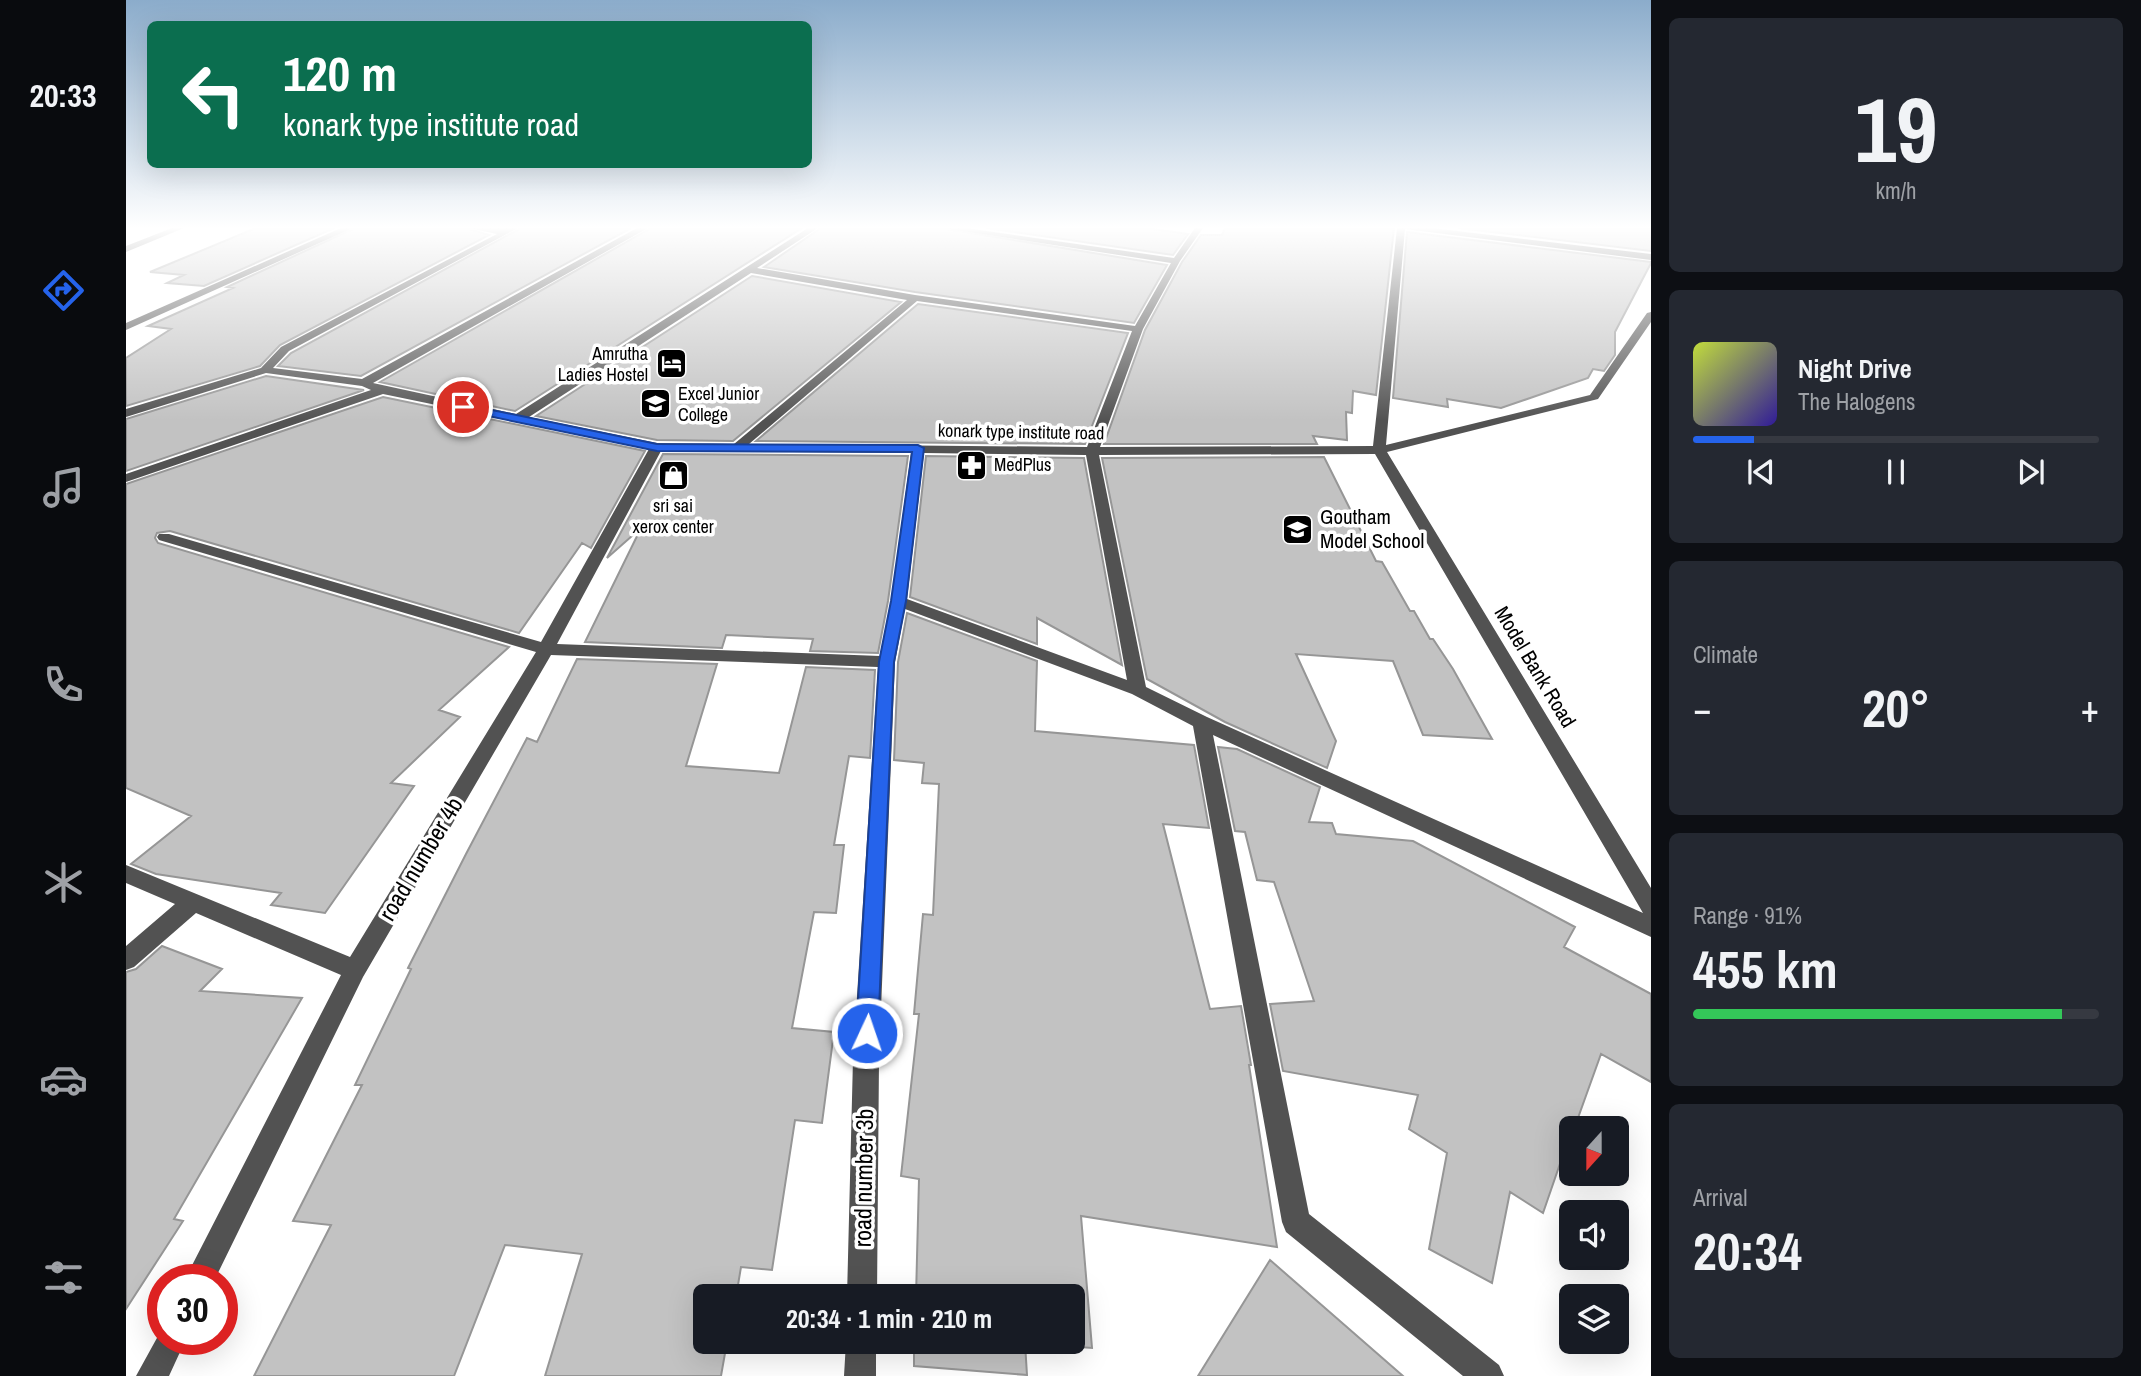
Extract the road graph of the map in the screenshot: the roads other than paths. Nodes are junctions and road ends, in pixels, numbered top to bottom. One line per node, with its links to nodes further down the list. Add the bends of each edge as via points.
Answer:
1 (204, 292): 10 (street)
2 (392, 292): 12 (street, konark type institute road, via 285,349)
3 (528, 292): 13 (street)
4 (716, 292): 16 (street)
5 (881, 292): 8 (street)
6 (1158, 292): 11 (street)
7 (1395, 292): 20 (street)
8 (915, 298): 11 (street); 18 (street)
9 (1651, 315): 20 (street, konark type institute road, via 1594,397)
10 (126, 327)
11 (1138, 328): 21 (street)
12 (265, 370): 13 (street, konark type institute road); 15 (street, konark type institute road)
13 (363, 383): 14 (street, konark type institute road)
14 (382, 390): 16 (street, konark type institute road); 22 (street)
15 (126, 413)
16 (517, 419): 17 (street, konark type institute road)
17 (657, 447): 18 (street, konark type institute road); 25 (street, road number 4b)
18 (738, 447): 19 (street, konark type institute road)
19 (918, 448): 21 (street, konark type institute road); 24 (street, road number 3b)
20 (1379, 450): 21 (street, konark type institute road); 31 (street, Model Bank Road)
21 (1092, 451): 27 (street)
22 (126, 478)
23 (164, 537): 25 (street)
24 (899, 601): 26 (street, road number 3b); 27 (street)
25 (546, 649): 26 (street); 34 (street, road number 4b)
26 (887, 662): 36 (street, road number 3b, via 866,1059)
27 (1138, 690): 28 (street)
28 (1201, 722): 32 (street); 41 (street, via 1296,1222)
29 (126, 874): 30 (street)
30 (194, 902): 33 (street); 34 (street)
31 (1651, 907)
32 (1651, 927)
33 (126, 960)
34 (355, 970): 35 (street, road number 4b)
35 (208, 1264)
36 (862, 1284)
37 (861, 1354): 40 (street)
38 (162, 1355): 39 (street)
39 (152, 1376)
40 (860, 1376)
41 (1488, 1376)

